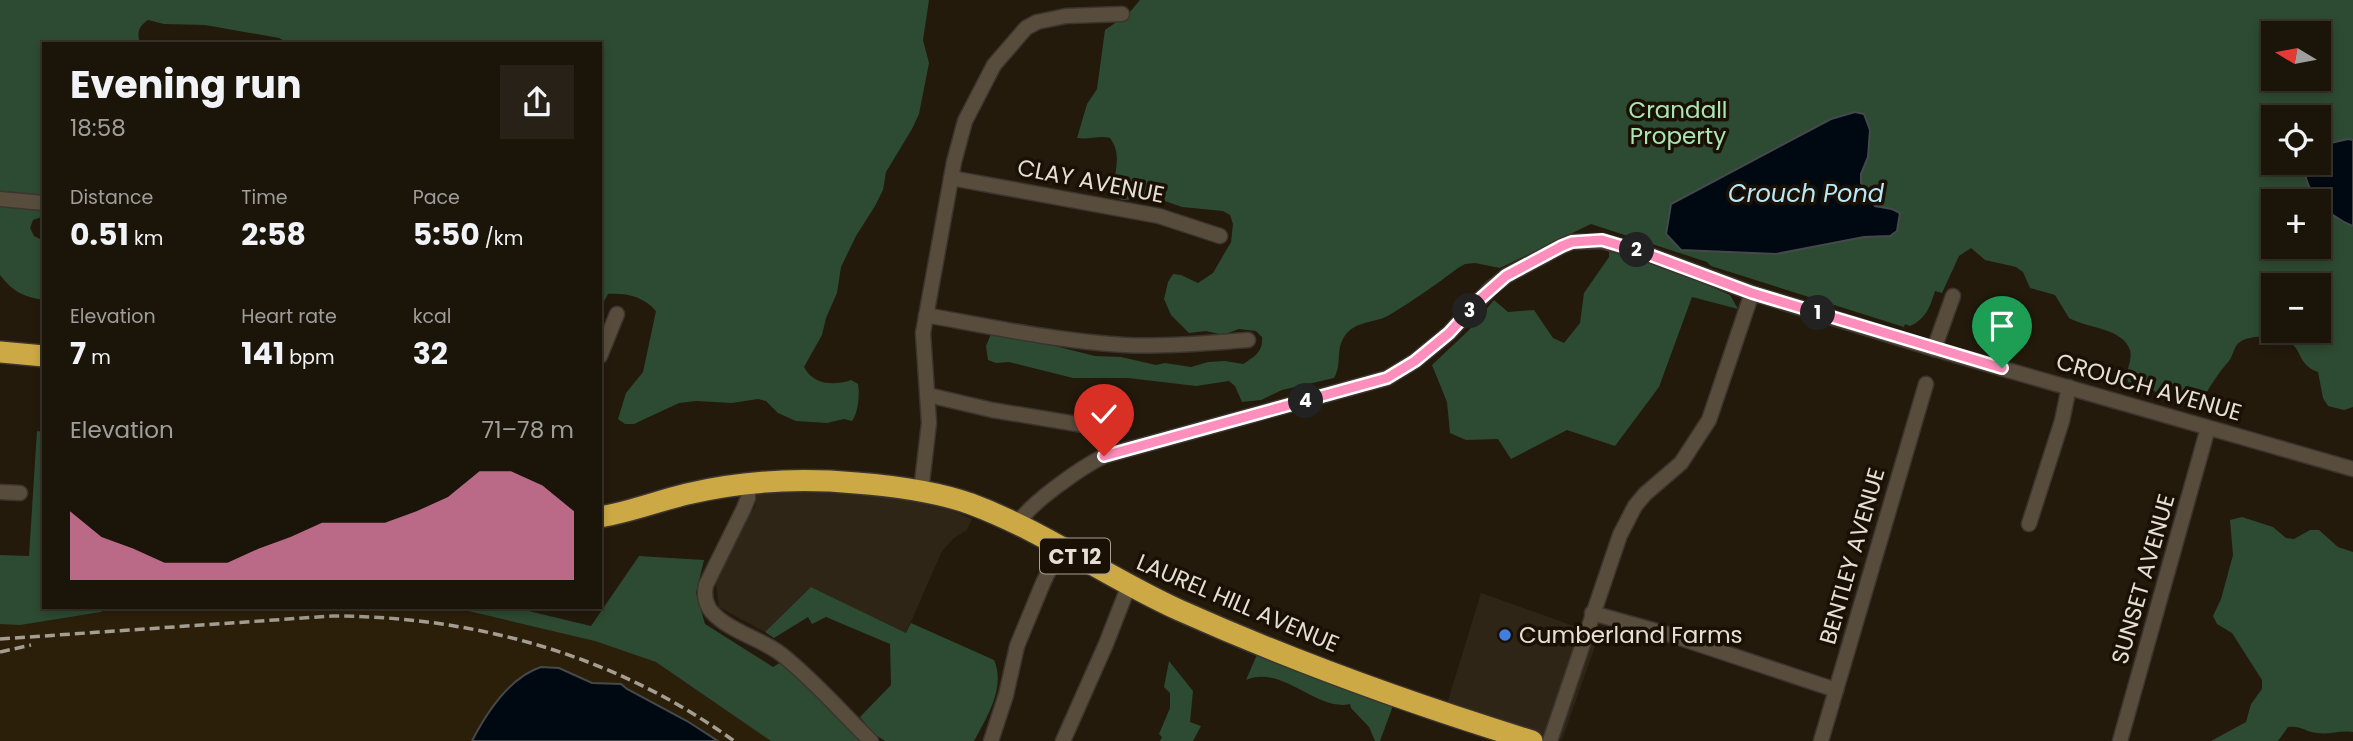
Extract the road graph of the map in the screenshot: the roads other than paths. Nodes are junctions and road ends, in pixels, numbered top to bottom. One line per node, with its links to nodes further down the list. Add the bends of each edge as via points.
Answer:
1 (1122, 14): 2 (street, via 1066,16 1021,31 994,65 969,113)
2 (951, 178): 5 (street, CLAY AVENUE, via 1159,216); 9 (street)
3 (0, 199): 4 (street)
4 (42, 203)
5 (1220, 236)
6 (1752, 293): 11 (street, CROUCH AVENUE); 27 (street, CROUCH AVENUE, via 1638,250 1602,240 1572,242 1506,276 1449,333 1387,378 1104,456 1029,510); 30 (street, via 1709,420 1681,463 1645,494 1630,514)
7 (1953, 296): 11 (street)
8 (617, 314): 12 (street)
9 (926, 315): 10 (street, via 1106,344); 17 (street, via 923,341)
10 (1248, 340)
11 (1934, 349): 16 (street, CROUCH AVENUE)
12 (602, 351)
13 (0, 352): 14 (highway)
14 (42, 356)
15 (1926, 384): 31 (street, BENTLEY AVENUE)
16 (2069, 387): 19 (street, CROUCH AVENUE); 26 (street)
17 (928, 395): 18 (street, via 992,411); 22 (street)
18 (1083, 425)
19 (2208, 428): 20 (street, CROUCH AVENUE); 38 (street, SUNSET AVENUE)
20 (2353, 469)
21 (748, 484): 22 (highway, LAUREL HILL AVENUE / CT 12, via 848,482); 25 (highway, LAUREL HILL AVENUE / CT 12); 32 (street, via 744,508 706,585 708,607 797,667)
22 (921, 491): 27 (highway, LAUREL HILL AVENUE / CT 12, via 968,503)
23 (0, 492): 24 (street)
24 (20, 493)
25 (602, 516)
26 (2029, 524)
27 (1017, 525): 28 (highway, LAUREL HILL AVENUE / CT 12)
28 (1060, 548): 29 (highway, LAUREL HILL AVENUE / CT 12); 33 (street, via 1017,646)
29 (1129, 585): 34 (street); 35 (highway, LAUREL HILL AVENUE / CT 12, via 1371,688)
30 (1592, 613): 31 (street); 36 (street)
31 (1836, 690): 37 (street, BENTLEY AVENUE)
32 (872, 741)
33 (991, 741)
34 (1063, 741)
35 (1532, 741)
36 (1550, 741)
37 (1821, 741)
38 (2120, 741)

